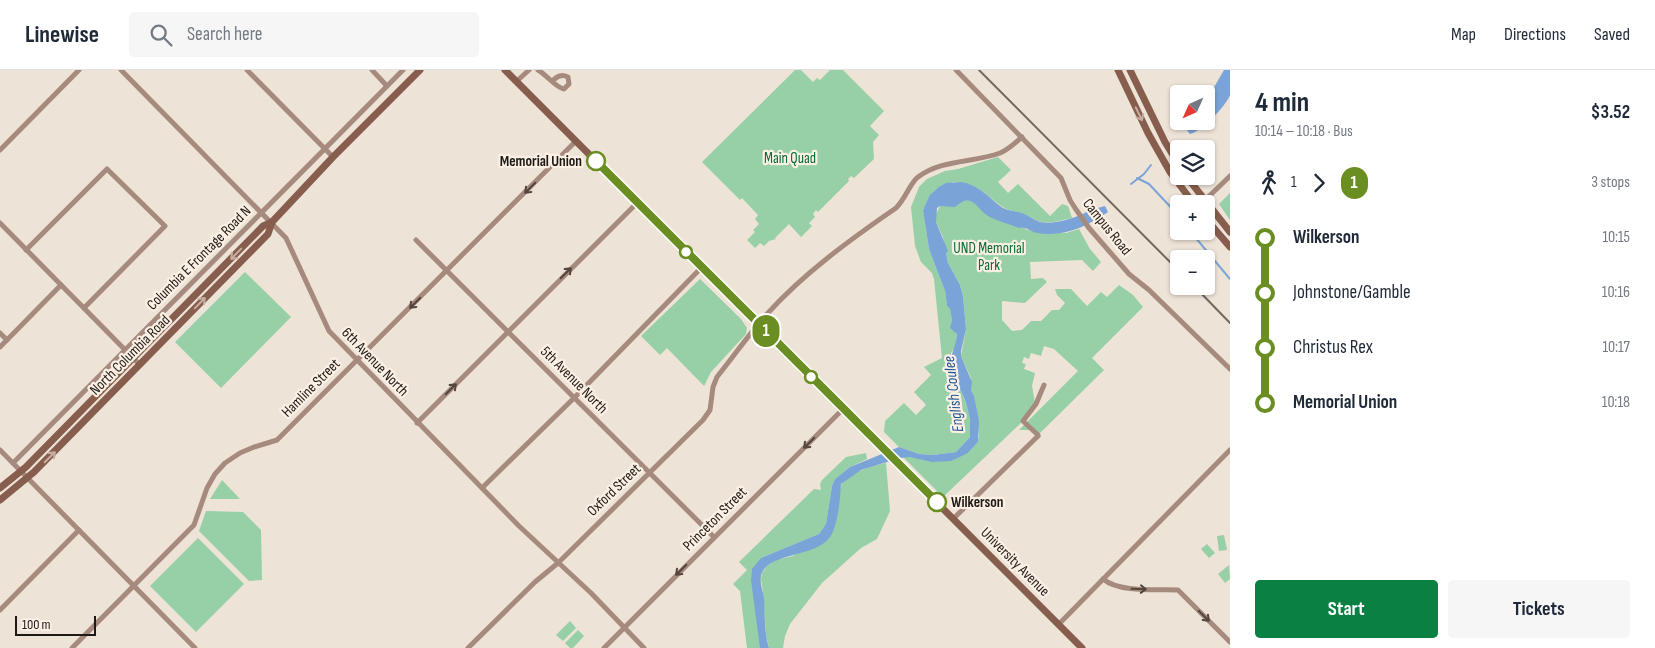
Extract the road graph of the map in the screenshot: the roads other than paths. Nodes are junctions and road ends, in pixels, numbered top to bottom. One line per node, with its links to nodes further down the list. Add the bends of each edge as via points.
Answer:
1 (122, 70): 26 (street, 6th Avenue North)
2 (247, 70): 18 (street)
3 (372, 70): 15 (street)
4 (403, 70): 15 (street, Columbia E Frontage Road N)
5 (420, 70): 21 (main road, North Columbia Road)
6 (505, 70): 14 (main road, University Avenue)
7 (529, 70): 14 (street)
8 (538, 70): 13 (street)
9 (956, 70): 16 (street, Campus Road)
10 (1118, 70): 23 (main road, one-way to 23, via 1148,133)
11 (1130, 70): 20 (main road)
12 (75, 71): 19 (street)
13 (552, 80)
14 (517, 82): 17 (main road, University Avenue)
15 (387, 86): 18 (street, Columbia E Frontage Road N)
16 (1022, 137): 39 (street, Oxford Street, via 1002,152 947,164 913,181 896,208 813,271); 48 (street, Campus Road, via 1061,178 1075,208 1129,274)
17 (576, 141): 25 (main road, University Avenue); 36 (street, Hamline Street, one-way to 36)
18 (325, 149): 21 (street); 26 (street, Columbia E Frontage Road N)
19 (0, 150)
20 (1170, 150)
21 (333, 157): 28 (main road, North Columbia Road)
22 (1230, 176): 24 (street)
23 (1187, 195)
24 (1210, 195)
25 (637, 202): 35 (main road, University Avenue); 40 (street, one-way to 25)
26 (262, 212): 28 (street, 6th Avenue North); 44 (street, Columbia E Frontage Road N)
27 (1215, 215): 31 (main road)
28 (272, 222): 45 (main road, North Columbia Road, one-way to 45, via 264,226); 46 (street, 6th Avenue North, via 286,238 328,331); 47 (main road, North Columbia Road, one-way to 28, via 268,234)
29 (0, 223): 34 (street)
30 (1215, 230): 33 (main road)
31 (1230, 232)
32 (416, 240): 36 (street, 5th Avenue North)
33 (1230, 247)
34 (26, 250): 37 (street); 38 (street, via 107,169 146,207 165,226)
35 (702, 267): 39 (main road, University Avenue); 50 (street)
36 (448, 270): 40 (street, 5th Avenue North); 46 (street, Hamline Street, one-way to 46)
37 (61, 285): 38 (street); 42 (street)
38 (84, 308): 44 (street)
39 (759, 324): 51 (main road, University Avenue); 57 (street, Oxford Street, via 717,377 712,387 710,410)
40 (508, 331): 50 (street, 5th Avenue North); 52 (street, one-way to 40)
41 (0, 333): 42 (street)
42 (7, 340): 43 (street)
43 (0, 348)
44 (125, 350): 45 (street); 55 (street, Columbia E Frontage Road N)
45 (134, 358): 47 (street); 56 (main road, North Columbia Road)
46 (356, 361): 52 (street, 6th Avenue North); 67 (street, Hamline Street, via 277,440 240,453 215,474 194,525)
47 (140, 365): 58 (main road, North Columbia Road, one-way to 47)
48 (1230, 369)
49 (1044, 385): 62 (street, via 1036,404 1023,421 1038,436)
50 (574, 398): 57 (street, 5th Avenue North); 60 (street)
51 (843, 409): 62 (main road, University Avenue); 64 (street, Princeton Street, one-way to 64)
52 (417, 423): 60 (street, 6th Avenue North)
53 (0, 450): 55 (street)
54 (1230, 450): 66 (street)
55 (13, 463): 56 (street)
56 (21, 471): 58 (street); 59 (main road, North Columbia Road)
57 (650, 473): 64 (street, 5th Avenue North); 65 (street, Oxford Street)
58 (28, 478): 61 (main road, North Columbia Road); 63 (street)
59 (0, 488)
60 (482, 488): 65 (street, 6th Avenue North)
61 (0, 500)
62 (953, 519): 69 (main road, University Avenue)
63 (79, 530): 67 (street); 68 (street)
64 (714, 537): 70 (street, Princeton Street, one-way to 70)
65 (558, 563): 70 (street, 6th Avenue North); 74 (street, Oxford Street)
66 (1103, 579): 69 (street); 71 (street, one-way to 71, via 1110,585 1125,588 1178,590)
67 (134, 585): 72 (street, Hamline Street); 73 (street)
68 (0, 610)
69 (1058, 625): 77 (main road, University Avenue)
70 (624, 627): 75 (street, Princeton Street); 76 (street, 6th Avenue North)
71 (1230, 642)
72 (72, 648)
73 (195, 648)
74 (468, 648)
75 (604, 648)
76 (644, 648)
77 (1082, 648)

